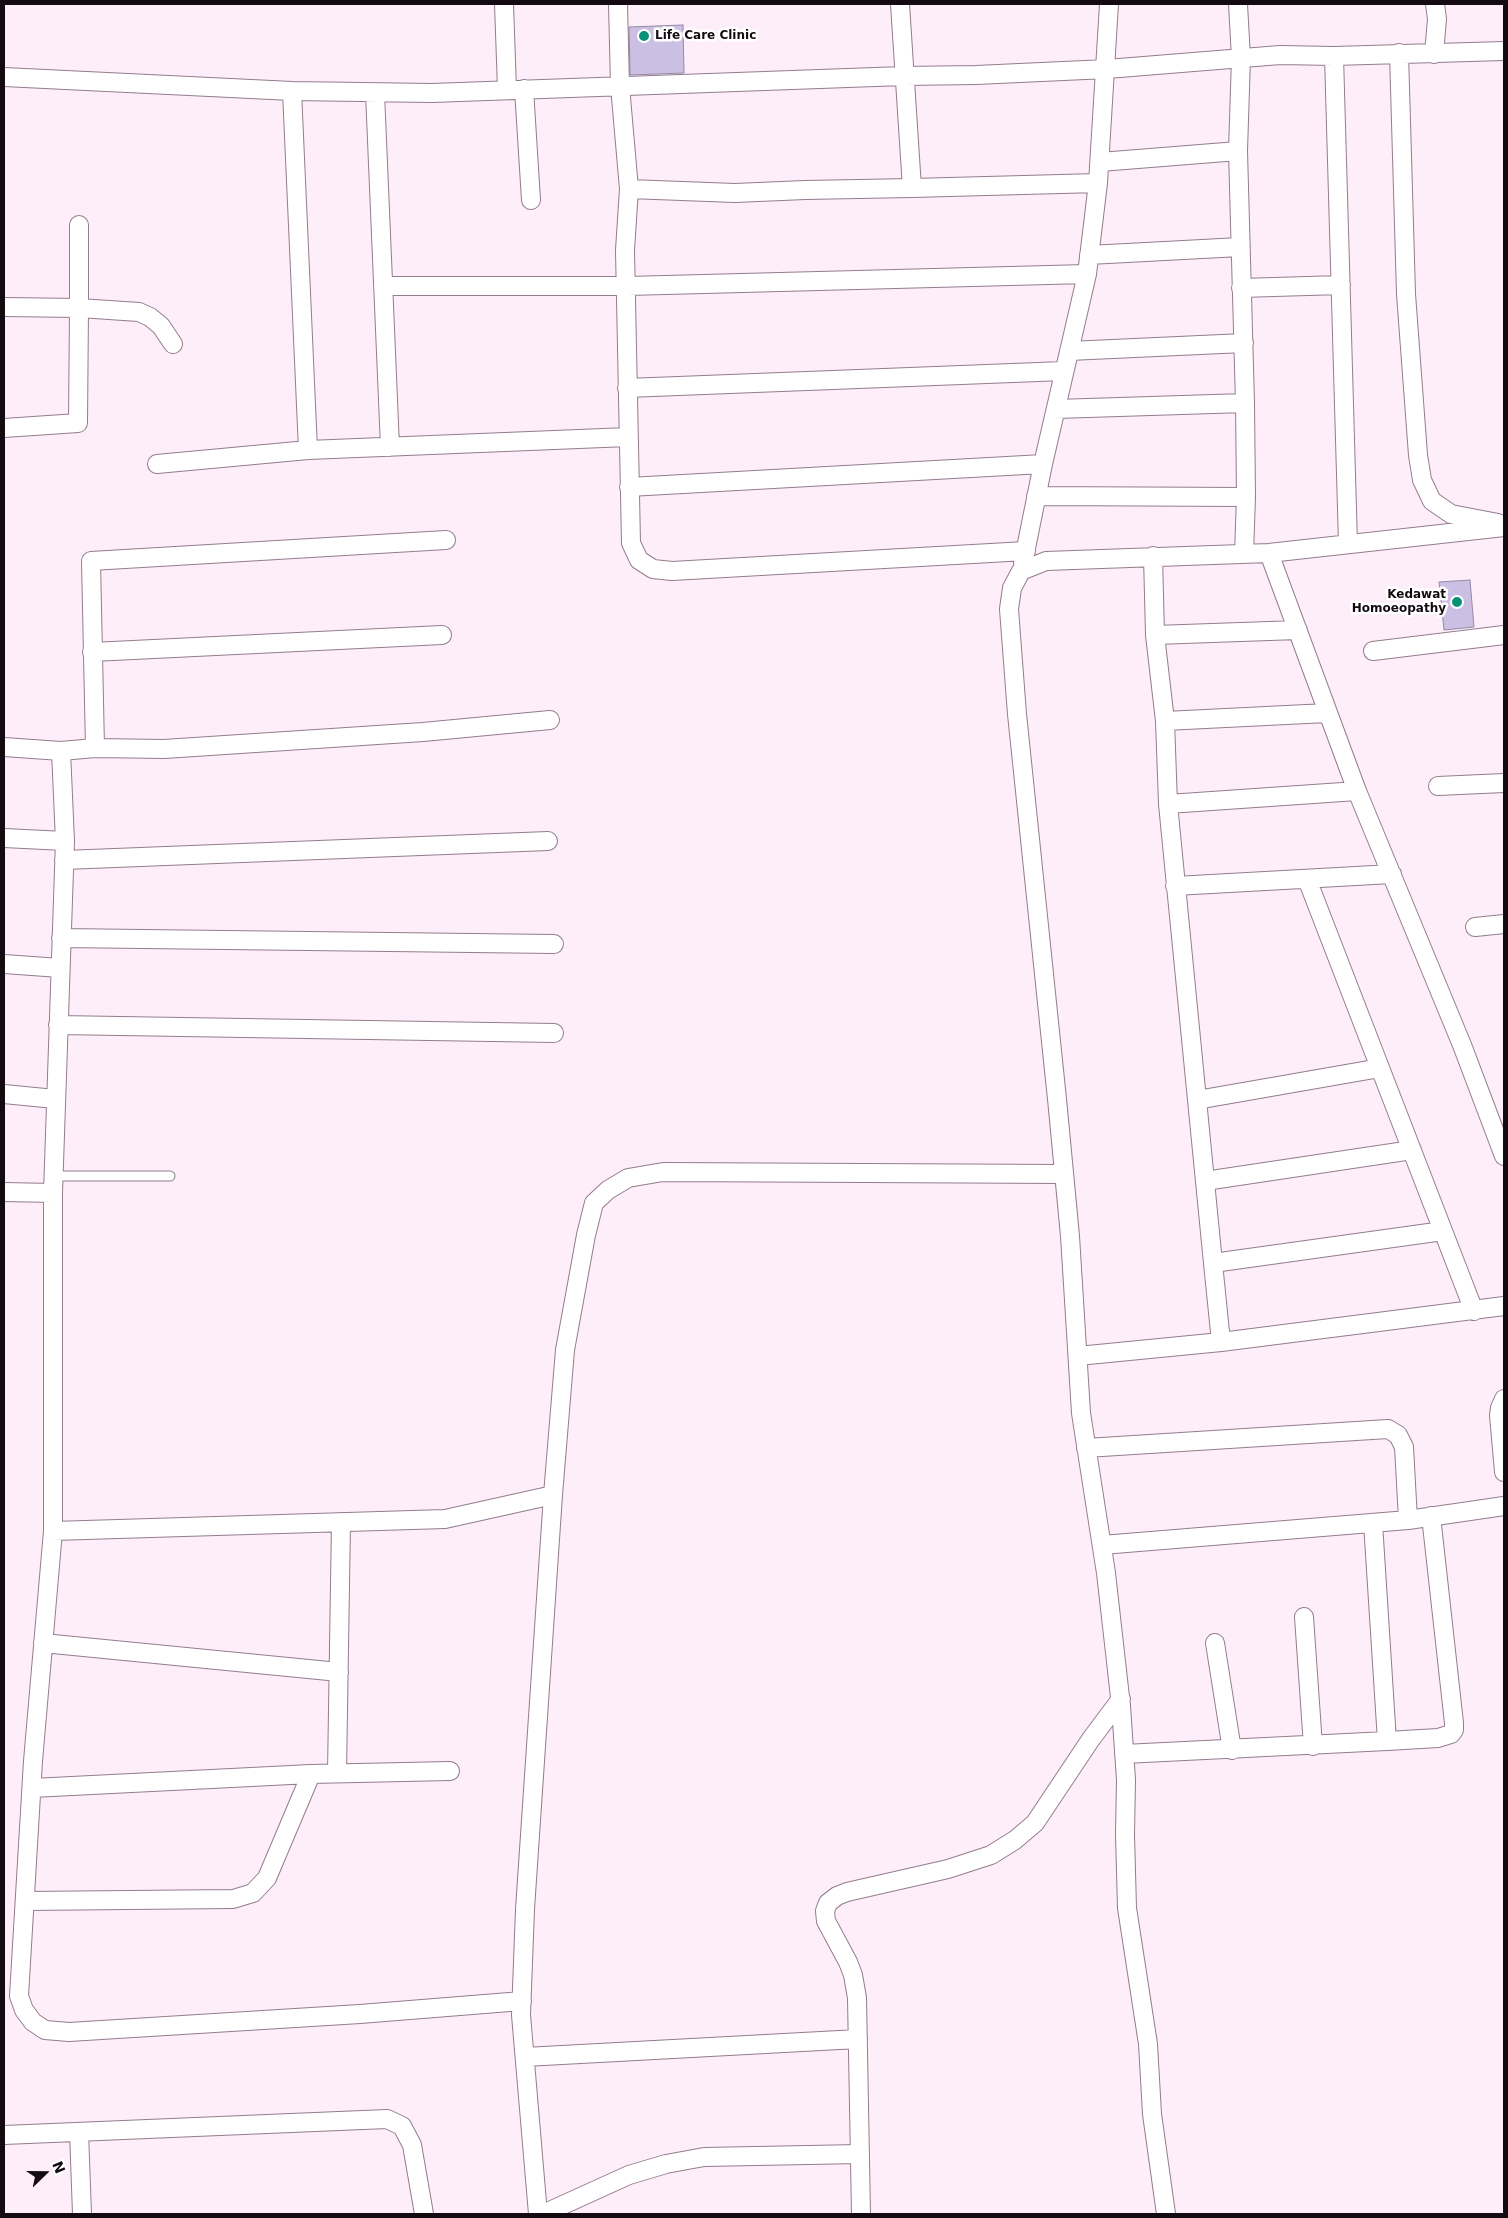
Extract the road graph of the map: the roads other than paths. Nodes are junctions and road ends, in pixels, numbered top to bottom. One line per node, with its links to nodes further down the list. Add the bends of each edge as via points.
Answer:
1 (504, 4): 16 (street)
2 (618, 4): 15 (street)
3 (900, 4): 13 (street)
4 (1109, 4): 12 (street)
5 (1238, 4): 11 (street)
6 (1435, 4): 9 (street)
7 (1504, 51): 9 (street)
8 (1400, 53): 9 (street); 10 (street); 51 (street, via 1406,294 1422,480 1432,502 1451,514)
9 (1434, 54)
10 (1334, 56): 11 (street); 29 (street)
11 (1241, 58): 12 (street); 19 (street)
12 (1106, 69): 13 (street); 20 (street)
13 (903, 76): 15 (street); 22 (street)
14 (4, 77): 17 (street)
15 (620, 86): 16 (street); 23 (street)
16 (516, 89): 18 (street); 24 (street)
17 (292, 92): 18 (street); 45 (street)
18 (375, 93): 30 (street)
19 (1238, 151): 20 (street); 26 (street)
20 (1100, 162): 21 (street)
21 (1098, 183): 22 (street); 27 (street)
22 (912, 188): 23 (street, via 735,193)
23 (629, 189): 31 (street, via 625,250)
24 (531, 200)
25 (79, 225): 34 (street)
26 (1240, 247): 27 (street); 32 (street)
27 (1089, 255): 28 (street)
28 (1086, 274): 31 (street); 37 (street)
29 (1341, 285): 32 (street); 53 (street)
30 (383, 286): 31 (street); 44 (street)
31 (627, 286): 39 (street)
32 (1241, 288): 36 (street)
33 (4, 308): 34 (street)
34 (79, 308): 35 (street, via 139,312 160,326); 42 (street, via 78,423)
35 (173, 344)
36 (1244, 344): 37 (street); 40 (street)
37 (1069, 350): 38 (street)
38 (1064, 371): 39 (street); 41 (street)
39 (627, 388): 43 (street)
40 (1245, 402): 41 (street); 50 (street)
41 (1056, 409): 47 (street)
42 (4, 428)
43 (628, 437): 44 (street); 48 (street)
44 (390, 447): 45 (street)
45 (308, 450): 46 (street)
46 (157, 464)
47 (1043, 464): 48 (street); 49 (street)
48 (629, 487): 54 (street, via 631,543 639,560 653,569 672,571)
49 (1036, 496): 50 (street); 54 (street)
50 (1246, 497): 56 (street)
51 (1504, 526): 53 (street)
52 (446, 540): 64 (street, via 91,561)
53 (1348, 544): 55 (street)
54 (1026, 551): 58 (street)
55 (1270, 553): 56 (street); 59 (street)
56 (1244, 554): 57 (street)
57 (1153, 556): 58 (street, via 1046,561); 61 (street)
58 (1021, 571): 96 (street, via 1012,588 1010,618 1022,768)
59 (1298, 630): 61 (street); 65 (street)
60 (442, 634): 64 (street)
61 (1155, 635): 67 (street)
62 (1504, 635): 63 (street)
63 (1373, 651)
64 (92, 652): 69 (street)
65 (1327, 712): 67 (street); 73 (street)
66 (550, 720): 69 (street, via 164,749)
67 (1164, 721): 74 (street)
68 (4, 747): 70 (street)
69 (95, 748): 70 (street)
70 (61, 751): 76 (street)
71 (1504, 783): 72 (street)
72 (1438, 786)
73 (1357, 791): 74 (street); 79 (street)
74 (1168, 804): 81 (street)
75 (4, 838): 76 (street)
76 (65, 841): 78 (street)
77 (548, 841): 78 (street)
78 (64, 860): 84 (street)
79 (1392, 874): 80 (street); 95 (street)
80 (1306, 879): 81 (street); 90 (street)
81 (1175, 886): 93 (street)
82 (1504, 924): 83 (street)
83 (1475, 926)
84 (61, 938): 85 (street); 87 (street)
85 (554, 944)
86 (4, 964): 87 (street)
87 (60, 968): 88 (street)
88 (58, 1025): 89 (street); 92 (street)
89 (554, 1033)
90 (1380, 1068): 93 (street); 94 (street)
91 (4, 1094): 92 (street)
92 (55, 1099): 99 (street)
93 (1197, 1100): 98 (street)
94 (1412, 1150): 98 (street); 101 (street)
95 (1504, 1156)
96 (1064, 1174): 106 (street); 110 (street, via 663,1172 628,1178 608,1190 594,1203 582,1254 565,1350)
97 (170, 1176): 99 (lane)
98 (1205, 1181): 102 (street)
99 (53, 1185): 100 (street); 116 (street)
100 (4, 1192)
101 (1443, 1232): 102 (street); 104 (street)
102 (1213, 1263): 105 (street)
103 (1504, 1306): 104 (street)
104 (1474, 1311): 105 (street)
105 (1221, 1342): 106 (street)
106 (1078, 1356): 108 (street)
107 (1504, 1399): 109 (street, via 1499,1415)
108 (1086, 1448): 113 (street, via 1388,1429 1398,1435 1404,1447); 117 (street)
109 (1504, 1472)
110 (553, 1495): 114 (street, via 445,1519); 132 (street, via 525,1908)
111 (1504, 1506): 112 (street)
112 (1431, 1516): 113 (street); 123 (street, via 1454,1730 1445,1737)
113 (1408, 1520): 115 (street)
114 (341, 1522): 116 (street); 121 (street)
115 (1374, 1523): 117 (street); 123 (street)
116 (53, 1531): 119 (street)
117 (1102, 1545): 122 (street)
118 (1304, 1617): 124 (street)
119 (44, 1642): 121 (street); 130 (street)
120 (1215, 1643): 125 (street)
121 (338, 1672): 128 (street)
122 (1121, 1699): 126 (street); 133 (street, via 1035,1823 1015,1840 991,1855 948,1869 847,1892 828,1903 826,1921 853,1975)
123 (1388, 1741): 124 (street)
124 (1313, 1746): 125 (street)
125 (1232, 1750): 126 (street)
126 (1124, 1754): 143 (street, via 1128,1908 1148,2044 1152,2114)
127 (450, 1770): 128 (street)
128 (336, 1773): 129 (street)
129 (312, 1774): 130 (street); 131 (street, via 267,1878 253,1893 233,1899)
130 (32, 1788): 131 (street)
131 (25, 1901): 132 (street, via 19,1996 32,2022 45,2030 69,2032)
132 (522, 2001): 134 (street)
133 (858, 2039): 134 (street); 137 (street)
134 (524, 2057): 140 (street)
135 (79, 2132): 136 (street); 138 (street); 139 (street, via 387,2119 402,2126 412,2145)
136 (4, 2135)
137 (860, 2154): 141 (street, via 704,2157 666,2164 629,2175); 142 (street)
138 (82, 2214)
139 (424, 2214)
140 (538, 2214)
141 (543, 2214)
142 (861, 2214)
143 (1166, 2214)

